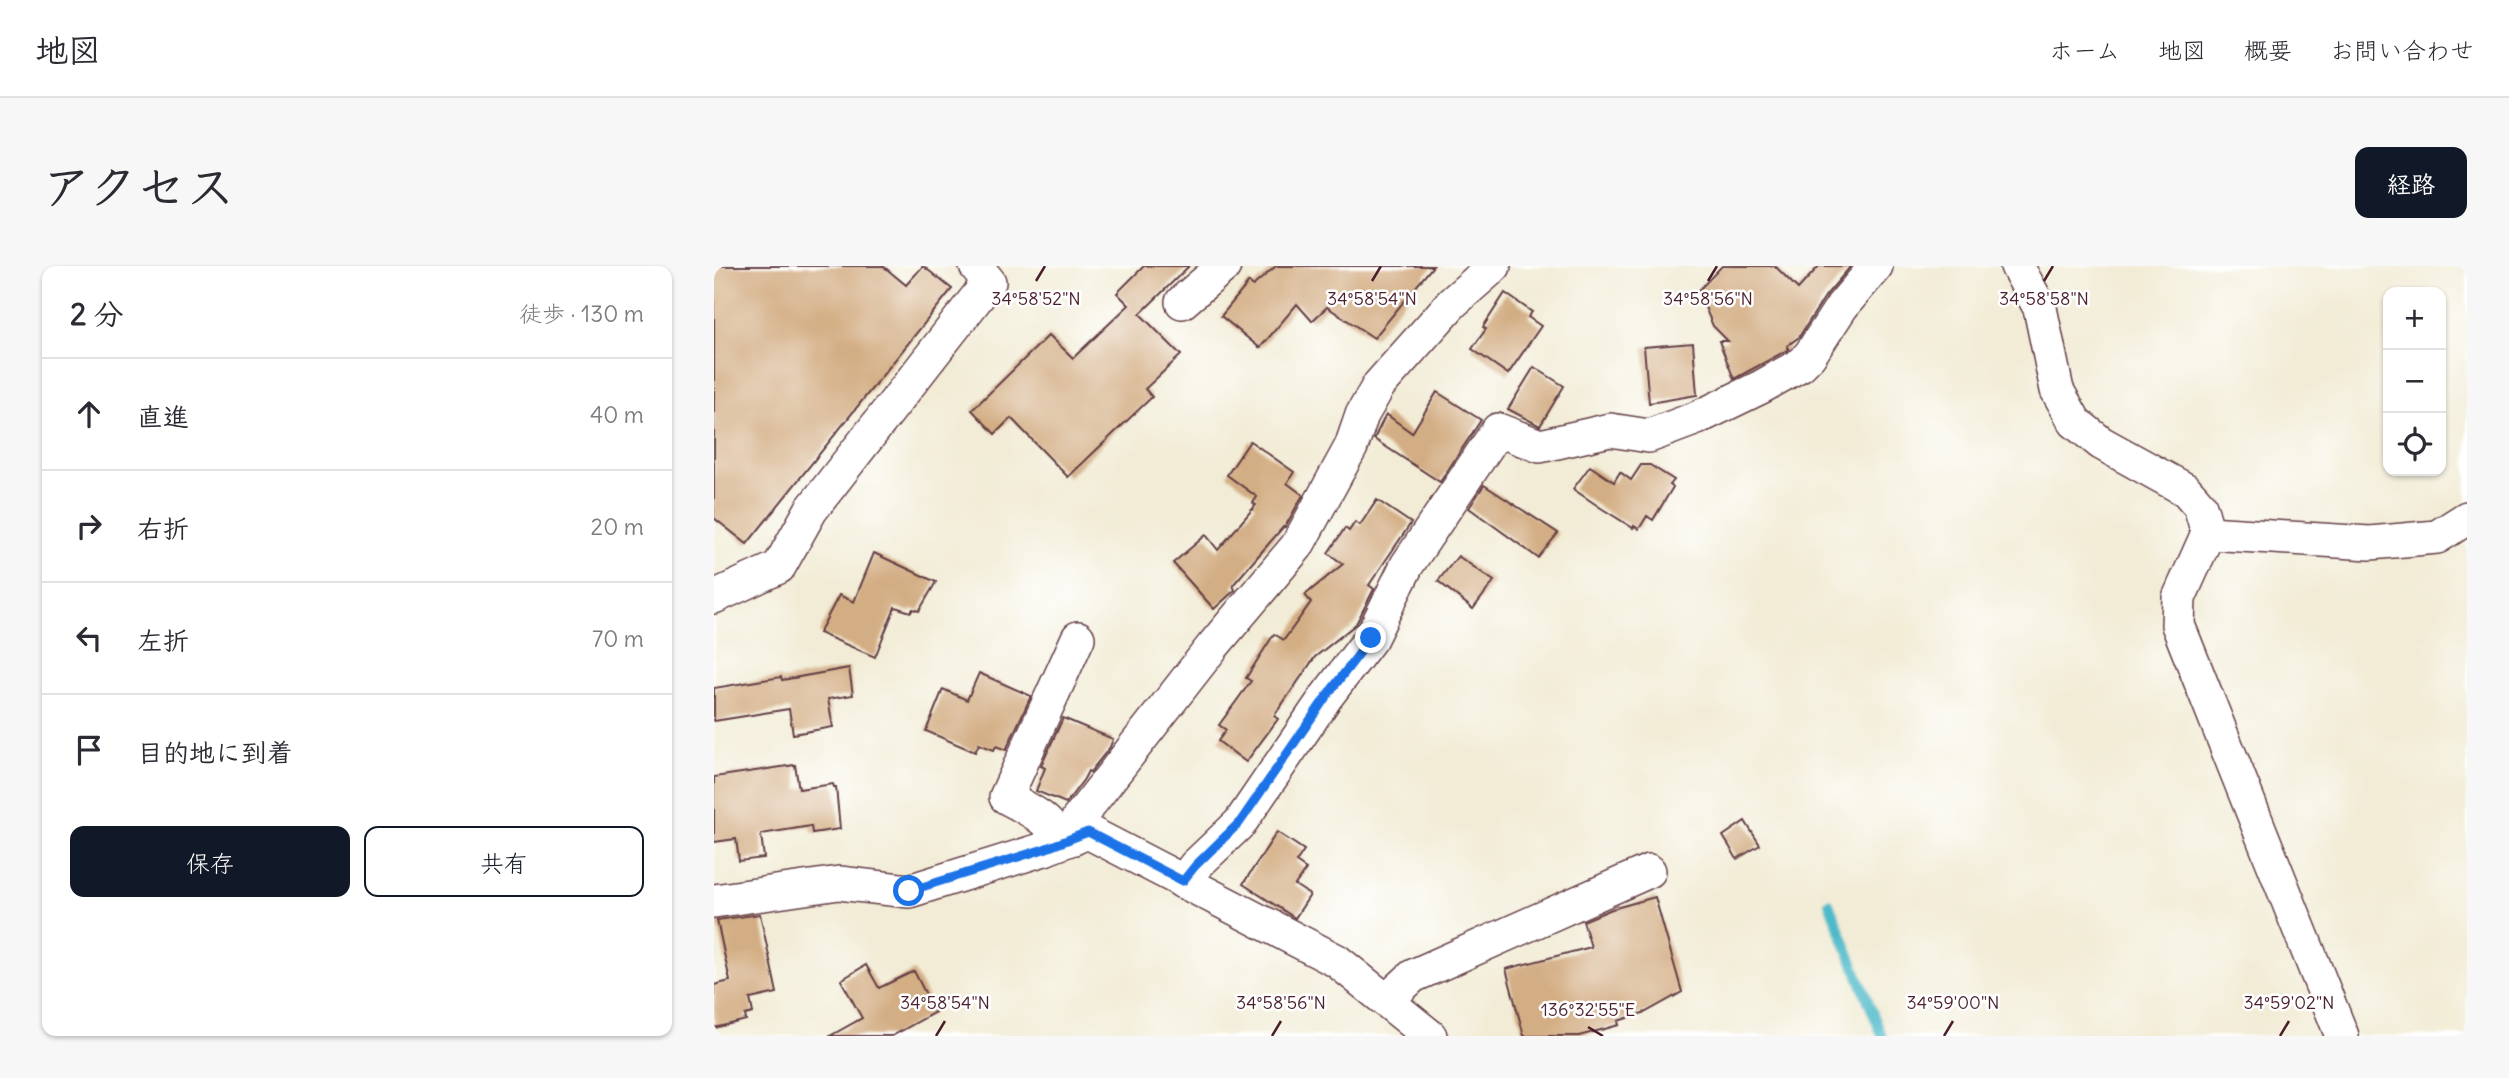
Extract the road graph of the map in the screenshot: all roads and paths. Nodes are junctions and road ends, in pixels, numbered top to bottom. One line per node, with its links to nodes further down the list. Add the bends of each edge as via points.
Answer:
1 (976, 266): 9 (street, via 989,282 811,510 779,567)
2 (1224, 266): 6 (street)
3 (1494, 266): 11 (street, via 1452,303 1379,385 1297,546)
4 (1876, 266): 13 (street, via 1800,365 1697,418 1649,436 1610,430 1540,446 1498,430 1408,565 1371,638 1240,822)
5 (2017, 266): 8 (street, via 2040,308 2057,390 2075,422 2101,443 2186,490 2200,506)
6 (1182, 302)
7 (2467, 518): 8 (street, via 2437,537 2370,543)
8 (2208, 533): 17 (street, via 2179,598 2178,625)
9 (714, 597)
10 (1078, 638): 11 (street, via 1006,797 1050,824 1053,840)
11 (1059, 844): 13 (street, via 1088,832); 14 (street, via 909,891 839,883)
12 (1649, 872): 15 (street, via 1413,976)
13 (1183, 881): 15 (street, via 1337,961)
14 (714, 901)
15 (1387, 1000): 16 (street)
16 (1430, 1036)
17 (2342, 1036)

